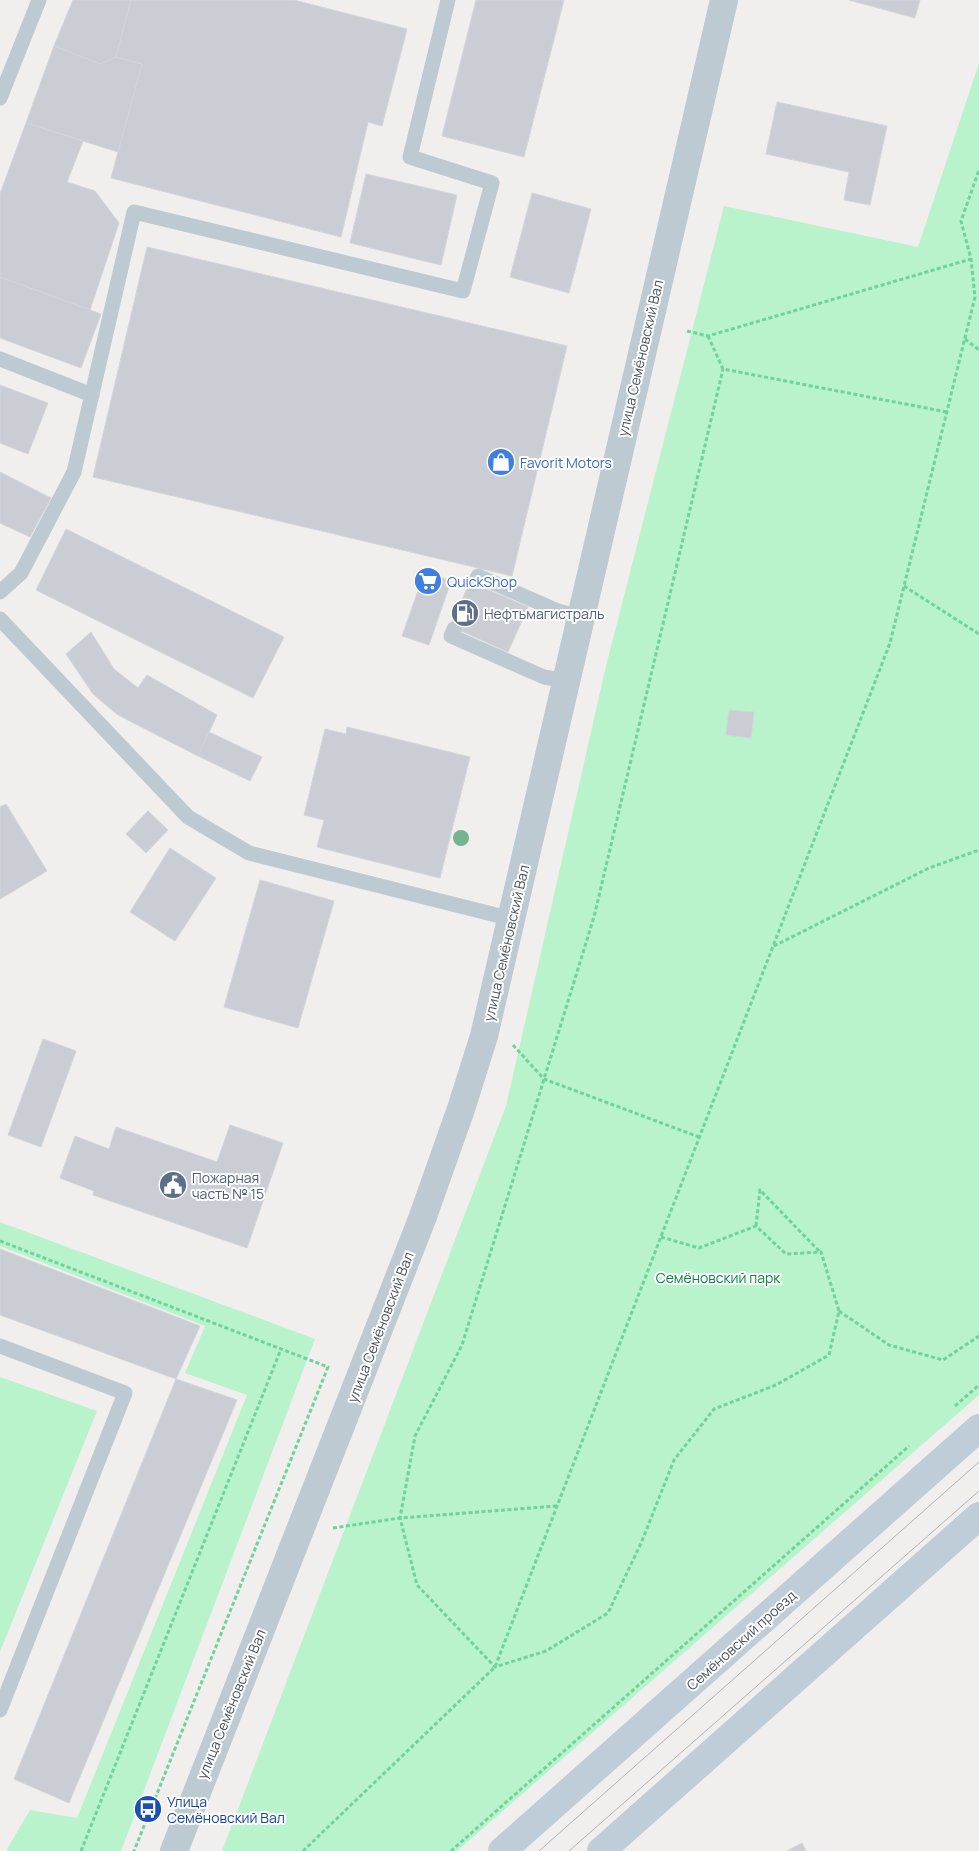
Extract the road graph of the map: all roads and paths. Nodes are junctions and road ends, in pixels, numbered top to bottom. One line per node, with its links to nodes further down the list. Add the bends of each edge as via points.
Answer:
1 (39, 0): 4 (lane)
2 (448, 0): 13 (lane, via 410,157 492,183 463,291 134,212)
3 (724, 0): 18 (street, улица Семёновский Вал)
4 (0, 98)
5 (979, 170): 6 (path, via 961,222)
6 (971, 259): 8 (path); 9 (path, via 975,296)
7 (687, 332): 8 (path)
8 (708, 336): 12 (path)
9 (965, 339): 10 (path); 14 (path)
10 (979, 350)
11 (0, 359): 13 (lane)
12 (723, 370): 14 (path); 27 (path, via 594,917)
13 (92, 395): 17 (lane, via 74,472 21,573)
14 (947, 412): 16 (path)
15 (474, 584): 18 (lane, via 478,576 522,600)
16 (904, 586): 21 (path); 25 (path, via 890,643)
17 (0, 592)
18 (581, 616): 22 (street, улица Семёновский Вал)
19 (0, 619): 24 (lane, via 188,817 249,853)
20 (454, 628): 22 (lane, via 451,636 498,652 544,677)
21 (979, 634)
22 (567, 681): 24 (street, улица Семёновский Вал)
23 (979, 850): 25 (path, via 929,868)
24 (512, 919): 49 (street, улица Семёновский Вал, via 484,1036 422,1219)
25 (773, 946): 28 (path)
26 (511, 1042): 27 (path)
27 (544, 1079): 28 (path); 43 (path, via 462,1345 415,1436)
28 (700, 1137): 30 (path)
29 (756, 1226): 30 (path, via 699,1248); 32 (path, via 786,1254); 32 (path, via 760,1190)
30 (661, 1237): 41 (path)
31 (0, 1241): 36 (path)
32 (821, 1252): 33 (path)
33 (839, 1311): 34 (path, via 889,1345 943,1360); 45 (path, via 829,1355 776,1385 714,1409 674,1460 642,1541 608,1612 546,1651)
34 (979, 1336)
35 (0, 1346): 46 (lane, via 125,1393)
36 (281, 1349): 47 (path); 48 (path, via 328,1366)
37 (979, 1385): 38 (path)
38 (949, 1411)
39 (979, 1428): 52 (main road, Семёновский проезд)
40 (912, 1444): 51 (path)
41 (557, 1506): 43 (path); 45 (path)
42 (979, 1516): 53 (main road)
43 (400, 1518): 44 (path); 45 (path, via 417,1585)
44 (334, 1528)
45 (495, 1667): 50 (path)
46 (0, 1710)
47 (81, 1851)
48 (134, 1851)
49 (174, 1851)
50 (303, 1851)
51 (450, 1851)
52 (502, 1851)
53 (601, 1851)

